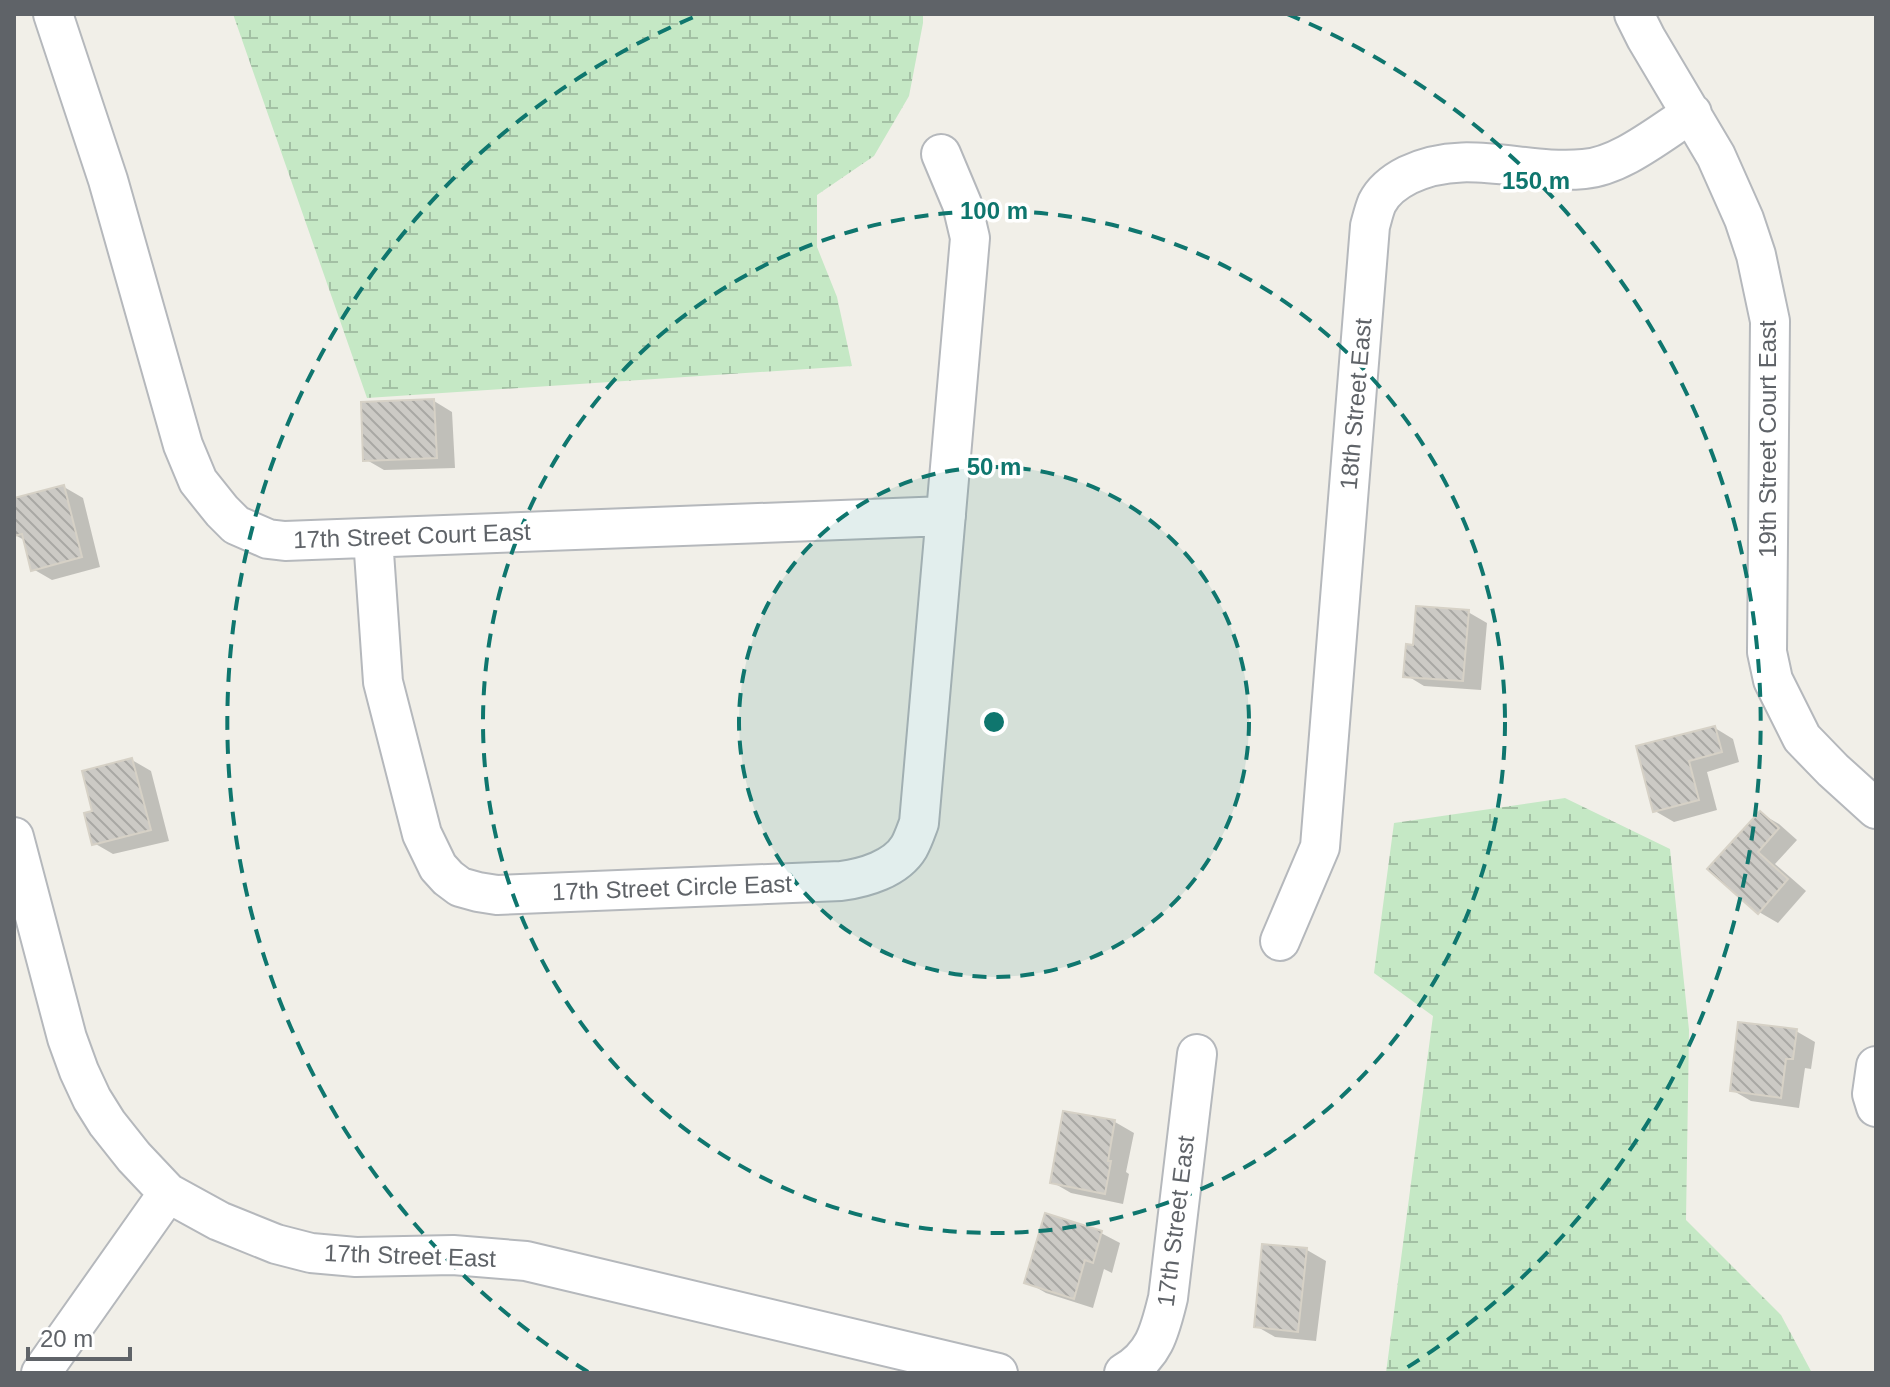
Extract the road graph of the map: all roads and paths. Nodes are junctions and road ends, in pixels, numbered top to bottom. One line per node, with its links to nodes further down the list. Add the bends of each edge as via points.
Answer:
1 (53, 14): 6 (street, 17th Street Court East, via 198,481 236,525 268,539)
2 (1634, 14): 3 (street, 19th Street Court East)
3 (1692, 113): 7 (street, 19th Street Court East, via 1744,219 1770,321 1767,652 1773,680 1802,738); 9 (street, 18th Street East, via 1603,166 1561,170 1439,163 1393,182 1377,202 1370,226 1320,847)
4 (941, 154): 5 (street, 17th Street Circle East, via 970,238)
5 (946, 516): 6 (street, 17th Street Court East); 6 (street, 17th Street Circle East, via 919,823 908,849 894,863 841,881 497,895 460,887 448,878 422,834 383,682)
6 (373, 538)
7 (1876, 809)
8 (14, 837): 13 (street, 17th Street East, via 79,1071 107,1123)
9 (1280, 941)
10 (1197, 1054): 16 (street, 17th Street East, via 1160,1334 1145,1358)
11 (1876, 1066): 12 (street)
12 (1876, 1107)
13 (168, 1193): 14 (street); 15 (street, 17th Street East, via 234,1227 311,1253 526,1261)
14 (41, 1373)
15 (998, 1373)
16 (1124, 1373)

